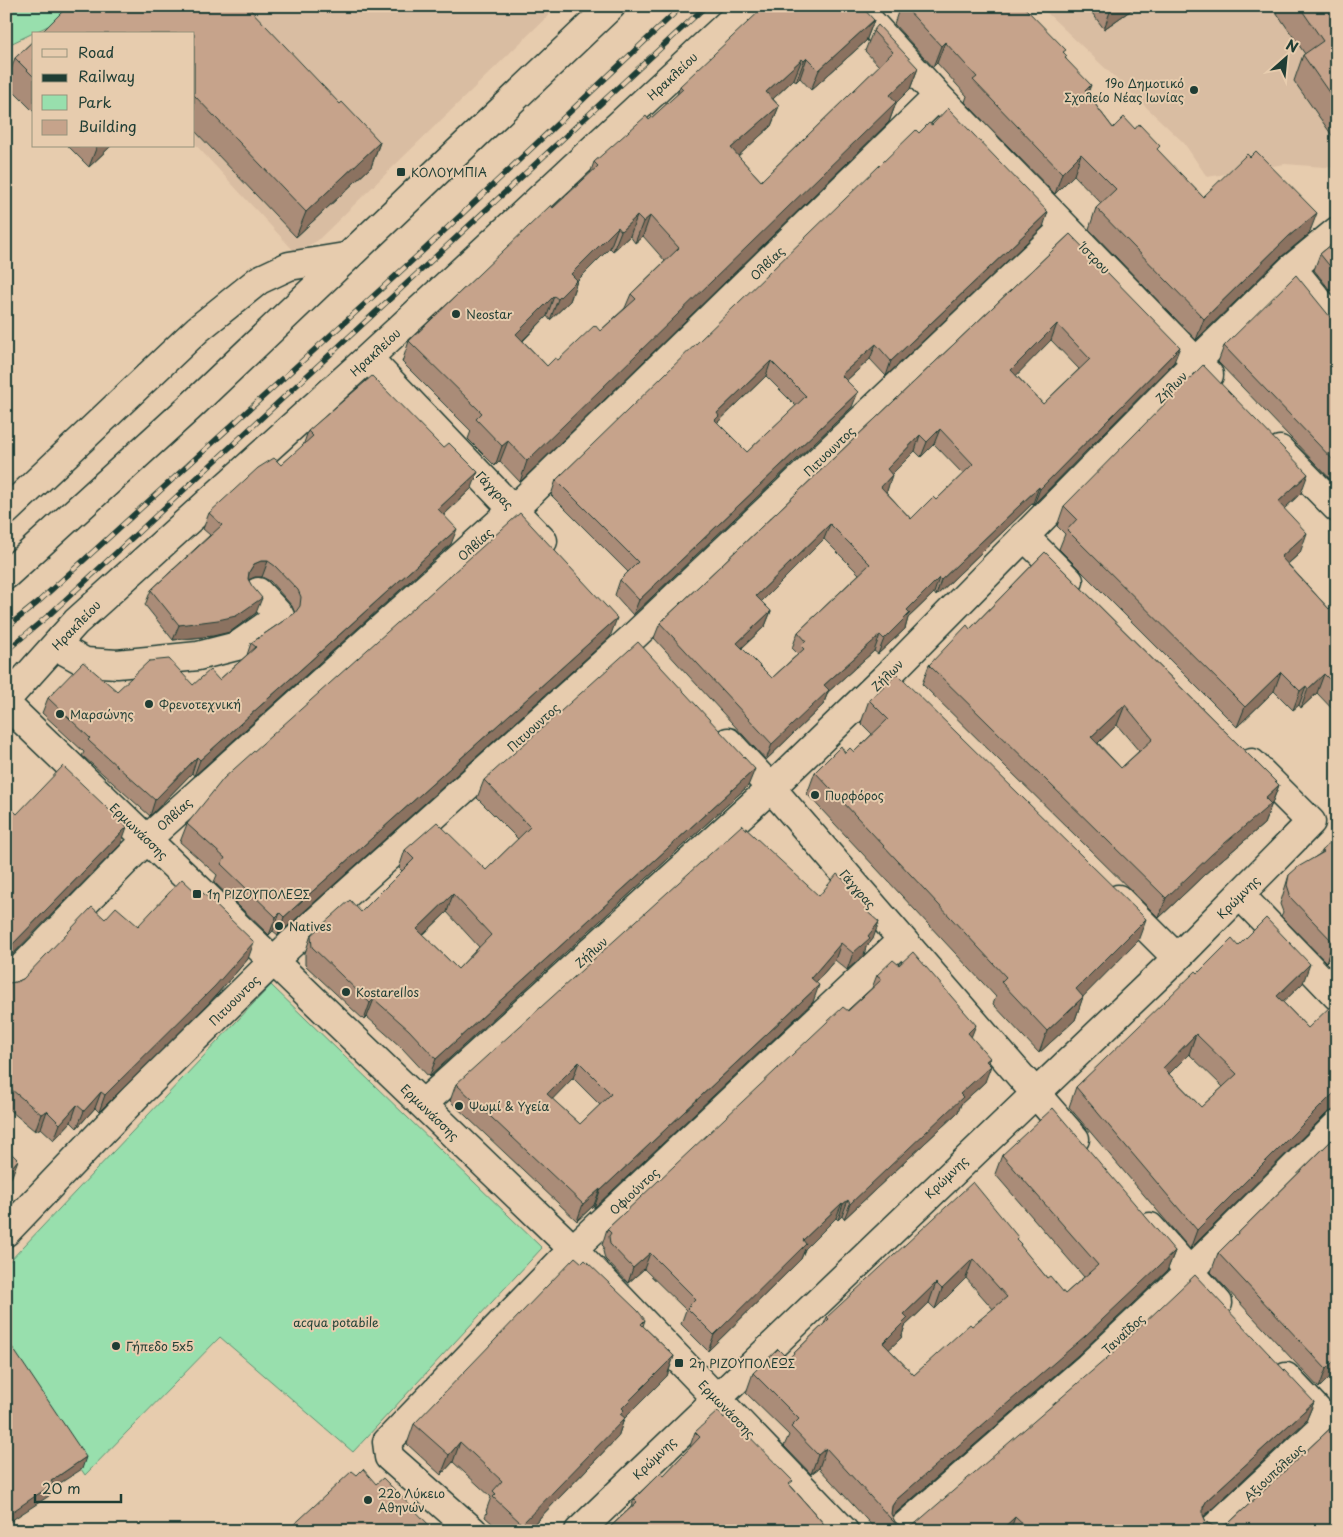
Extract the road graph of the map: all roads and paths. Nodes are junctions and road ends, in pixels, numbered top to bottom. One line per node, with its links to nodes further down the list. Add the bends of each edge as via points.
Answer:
1 (611, 6): 7 (street)
2 (747, 6): 10 (street, Ηρακλείου)
3 (856, 6): 4 (street, Ίστρου)
4 (938, 96): 5 (street, Ίστρου); 15 (street, Ολβίας)
5 (1065, 227): 11 (street, Ίστρου); 23 (street, Πιτυουντος)
6 (1337, 231): 8 (street, Ζήλων)
7 (345, 257): 16 (street, via 289,266 259,280 191,335); 19 (street, via 188,408)
8 (1292, 268): 9 (street); 11 (street, Ζήλων)
9 (1337, 324)
10 (368, 358): 15 (street, Γάγγρας); 24 (street, Ηρακλείου, via 76,622)
11 (1196, 362): 12 (street, Ίστρου); 17 (street, Ζήλων)
12 (1229, 396)
13 (1263, 431): 14 (street)
14 (1337, 508)
15 (514, 509): 18 (street, Γάγγρας); 32 (street, Ολβίας)
16 (6, 511)
17 (1024, 536): 21 (street); 26 (street, Ζήλων)
18 (560, 559)
19 (6, 575)
20 (258, 592): 24 (street, via 280,616 236,646 198,656 117,664 85,662)
21 (1087, 599)
22 (612, 617): 23 (street)
23 (632, 638): 25 (street); 37 (street, Πιτυουντος)
24 (56, 646): 28 (street, Ηρακλείου)
25 (652, 660)
26 (889, 674): 27 (street); 31 (street, Ζήλων)
27 (910, 695)
28 (6, 702): 32 (street, Ερμωνάσσης)
29 (711, 724): 31 (street, Γάγγρας)
30 (1234, 745): 34 (street, Κρώμνης, via 1311,822)
31 (771, 788): 35 (street, Γάγγρας); 41 (street, Ζήλων)
32 (146, 839): 37 (street, Ερμωνάσσης); 38 (street, Ολβίας)
33 (1100, 882): 36 (street)
34 (1240, 895): 36 (street, Κρώμνης); 39 (street)
35 (902, 940): 40 (street, Γάγγρας); 46 (street, Οφιούντος)
36 (1177, 958): 40 (street, Κρώμνης)
37 (273, 961): 41 (street, Ερμωνάσσης); 45 (street, Πιτυουντος, via 135,1097)
38 (6, 984)
39 (1337, 996)
40 (1036, 1092): 43 (street, Γάγγρας); 50 (street, Κρώμνης)
41 (423, 1104): 46 (street, Ερμωνάσσης)
42 (1337, 1126): 47 (street, Ταναΐδος)
43 (1093, 1160)
44 (1131, 1205): 47 (street)
45 (6, 1232)
46 (573, 1249): 50 (street, Ερμωνάσσης); 52 (street, Οφιούντος, via 387,1442 389,1457)
47 (1188, 1272): 48 (street); 55 (street, Ταναΐδος, via 1088,1367)
48 (1233, 1320)
49 (1271, 1361): 51 (street)
50 (716, 1398): 53 (street, Κρώμνης); 54 (street, Ερμωνάσσης)
51 (1334, 1422): 56 (street, Αξιουπόλεως)
52 (473, 1531)
53 (579, 1531)
54 (844, 1531)
55 (899, 1531)
56 (1211, 1531)

